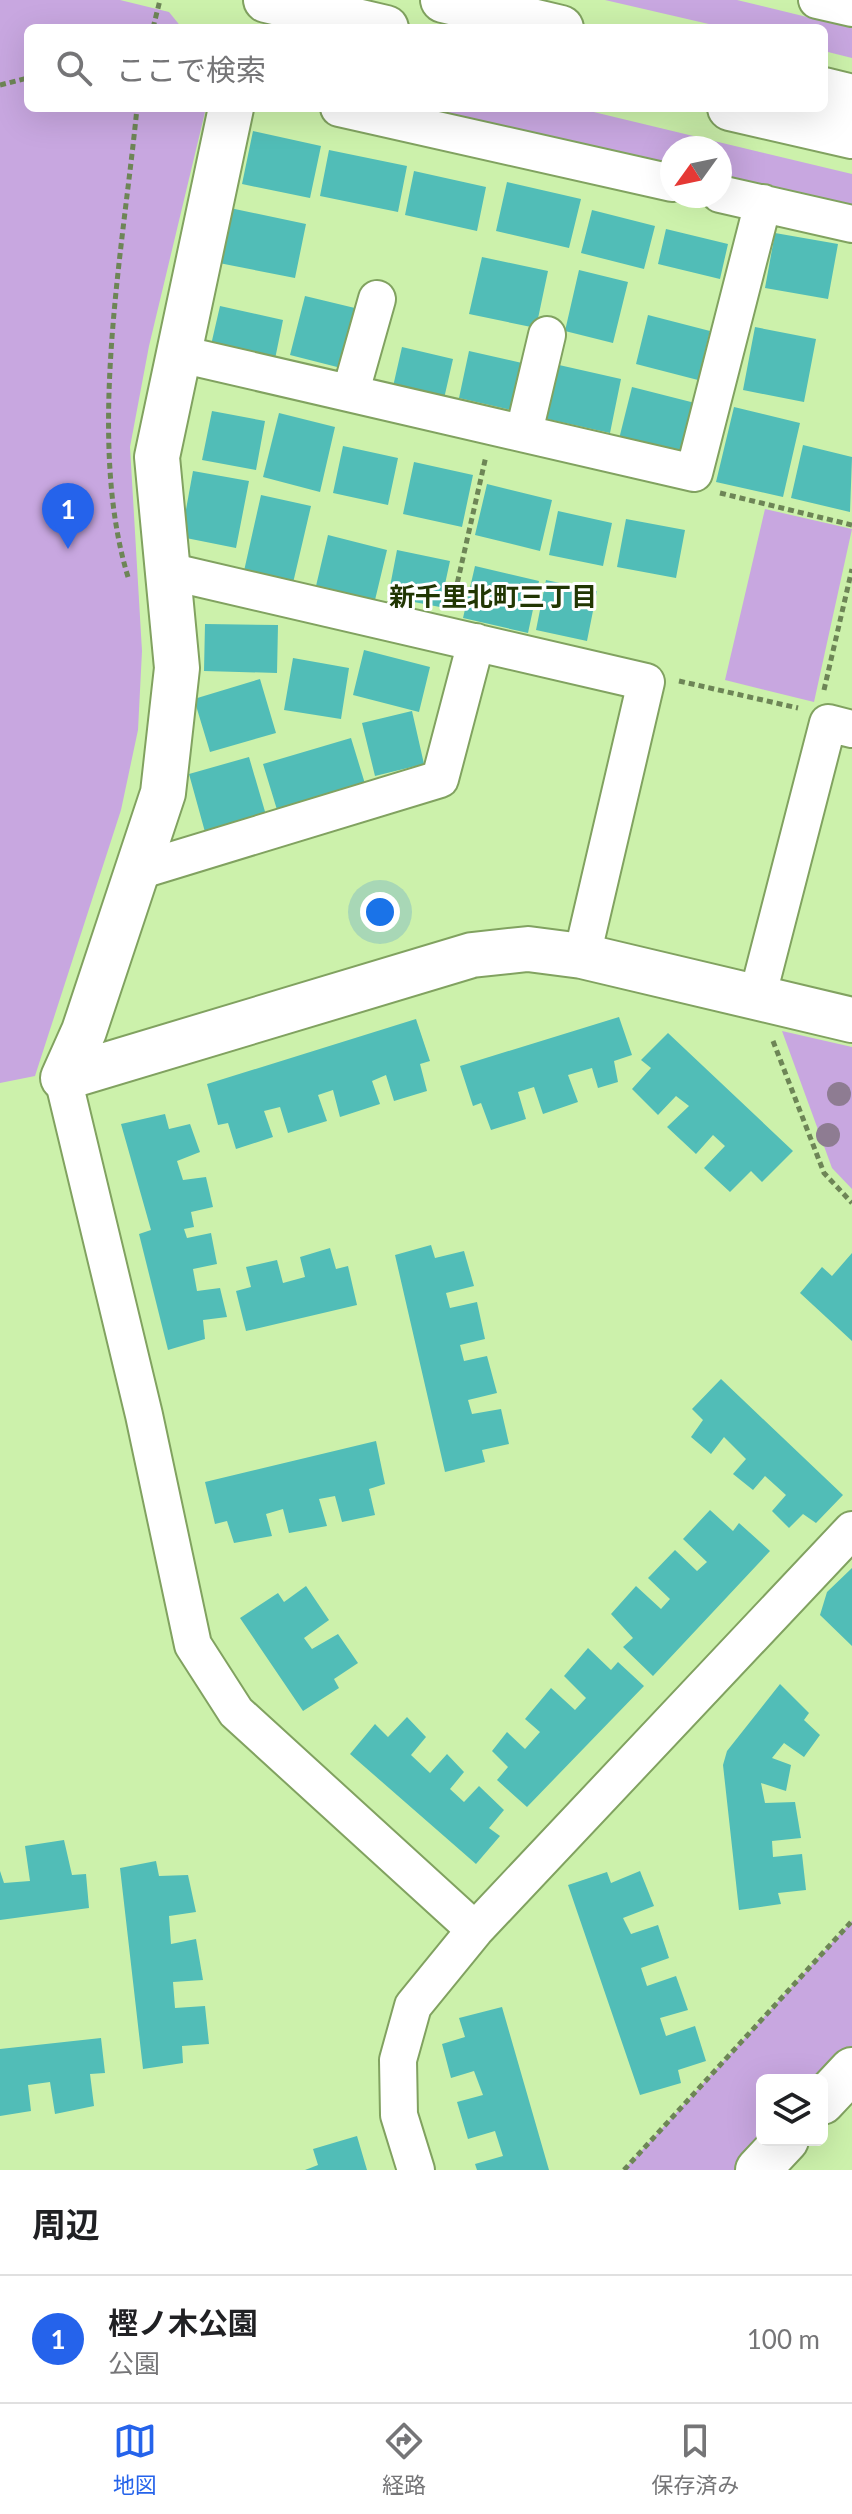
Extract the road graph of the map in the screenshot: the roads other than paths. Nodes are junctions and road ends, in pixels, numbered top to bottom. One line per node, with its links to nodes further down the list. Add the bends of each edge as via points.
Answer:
1 (257, 0): 6 (street)
2 (266, 0): 7 (street)
3 (443, 0): 8 (street)
4 (817, 0): 5 (street)
5 (852, 8)
6 (251, 24)
7 (369, 24)
8 (544, 24)
9 (828, 91): 10 (street)
10 (852, 97)
11 (230, 112): 21 (street)
12 (357, 112): 15 (street)
13 (747, 112): 14 (street)
14 (852, 136)
15 (660, 180)
16 (732, 197): 17 (street)
17 (763, 203): 18 (street); 23 (street, via 694,473)
18 (852, 224)
19 (377, 299): 22 (street)
20 (547, 335): 23 (street)
21 (180, 354): 22 (street); 24 (street, via 157,457)
22 (351, 391): 23 (street)
23 (508, 429)
24 (149, 577): 25 (street); 27 (street, via 177,668 163,793)
25 (461, 638): 27 (street, via 440,779); 28 (street, via 646,682)
26 (833, 721): 29 (street)
27 (138, 871): 31 (street)
28 (582, 956): 29 (street); 31 (street, via 528,949 472,955)
29 (757, 998): 30 (street)
30 (852, 1020)
31 (63, 1078): 33 (street, via 193,1645 236,1712)
32 (852, 1530): 33 (street)
33 (475, 1930): 37 (street, via 413,2006 398,2060 399,2115)
34 (852, 2070): 35 (street)
35 (828, 2096)
36 (780, 2146): 38 (street)
37 (416, 2170)
38 (758, 2170)

